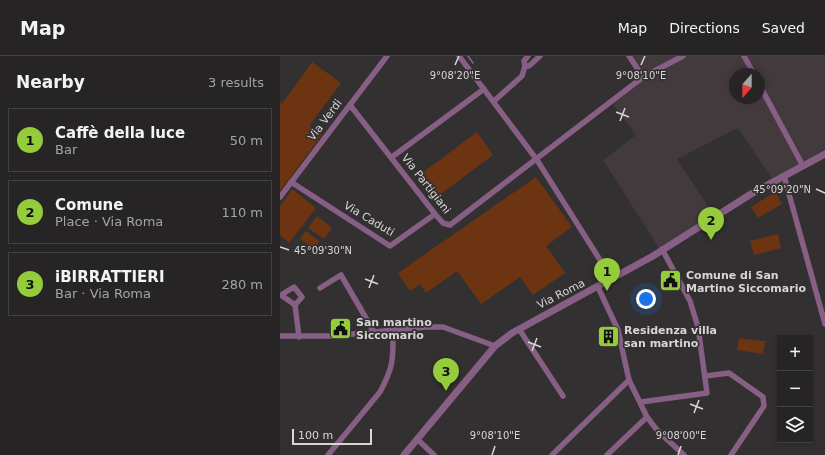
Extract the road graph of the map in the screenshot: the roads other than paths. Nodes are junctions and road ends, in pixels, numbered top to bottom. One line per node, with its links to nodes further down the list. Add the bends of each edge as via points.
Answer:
1 (387, 56): 14 (street, Via Verdi)
2 (459, 56): 11 (street)
3 (528, 56): 8 (street, via 524,61)
4 (540, 56): 8 (street, via 529,66)
5 (629, 56): 10 (street)
6 (683, 56): 10 (street)
7 (744, 56): 9 (street)
8 (525, 66): 13 (street, via 522,76)
9 (751, 68)
10 (643, 77): 17 (street)
11 (484, 89): 13 (street); 16 (street)
12 (765, 95): 18 (street)
13 (494, 101): 17 (street)
14 (350, 105): 16 (street, Via Partigiani); 20 (street, Via Verdi)
15 (825, 154): 18 (street, Via Roma)
16 (392, 157): 22 (street, Via Partigiani)
17 (537, 160): 22 (street, Via Partigiani, via 450,225 443,223); 24 (street)
18 (802, 166): 19 (street, Via Roma)
19 (784, 176): 23 (street, Via Roma); 28 (street)
20 (291, 182): 21 (street, Via Verdi); 22 (street, Via Caduti, via 390,246)
21 (280, 197)
22 (435, 214)
23 (662, 249): 24 (street, Via Roma); 35 (street, via 690,301 698,327)
24 (612, 279): 25 (street, Via Roma)
25 (598, 287): 29 (street, Via Roma); 36 (street, via 618,330)
26 (320, 288): 31 (street, via 341,275)
27 (295, 305): 33 (street)
28 (825, 324)
29 (519, 329): 34 (street, Via Roma); 37 (street)
30 (393, 331): 31 (street); 34 (street, via 426,327 443,328); 41 (street, via 392,368 386,381 380,392)
31 (374, 332): 33 (street)
32 (280, 336): 33 (street)
33 (299, 337)
34 (495, 346): 40 (street, Via Roma)
35 (705, 376): 38 (street, via 707,393); 47 (street, via 729,373 764,401 764,406)
36 (630, 380): 38 (street); 44 (street)
37 (563, 396)
38 (641, 402): 39 (street)
39 (647, 417): 45 (street); 46 (street)
40 (417, 439): 42 (street, Via Roma); 43 (street)
41 (328, 455)
42 (404, 455)
43 (434, 455)
44 (552, 455)
45 (607, 455)
46 (684, 455)
47 (731, 455)

